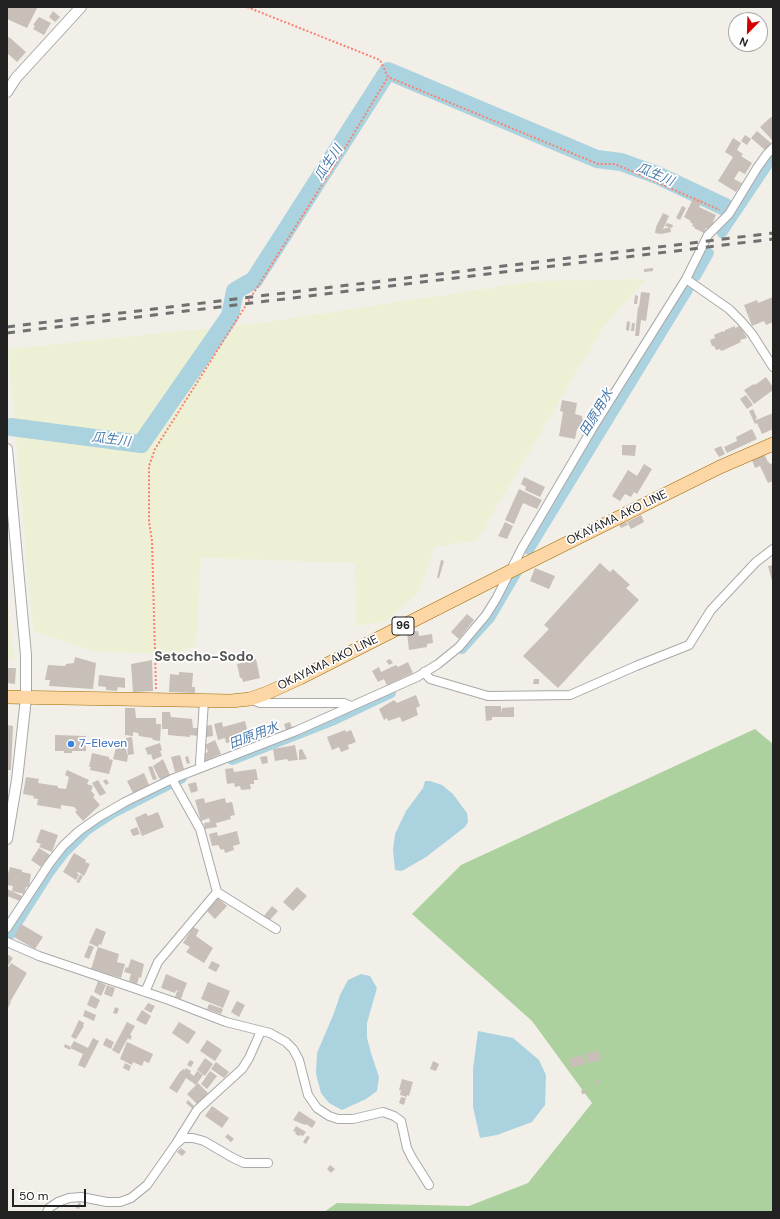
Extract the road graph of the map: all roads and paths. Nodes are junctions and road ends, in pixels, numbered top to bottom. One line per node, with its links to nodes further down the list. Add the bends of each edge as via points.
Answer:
1 (81, 7): 4 (street, via 16,78)
2 (247, 7): 3 (path, via 380,60)
3 (388, 77): 6 (path, via 598,164 615,164); 17 (path, via 155,449 149,466 149,505)
4 (7, 92)
5 (773, 148): 6 (street)
6 (729, 214): 7 (street, via 708,235)
7 (686, 279): 8 (street, via 741,321); 12 (street, via 592,429)
8 (773, 367)
9 (773, 444): 12 (main road, OKAYAMA AKO LINE / 96, via 720,467)
10 (7, 449): 15 (street, via 26,656)
11 (773, 549): 13 (street, via 756,562 711,610 688,645 570,695 488,696)
12 (509, 572): 13 (street, via 486,615 459,647); 16 (main road, OKAYAMA AKO LINE / 96, via 300,678)
13 (426, 675): 19 (street)
14 (7, 697): 15 (main road, OKAYAMA AKO LINE / 96)
15 (26, 698): 17 (main road, OKAYAMA AKO LINE / 96); 22 (street, via 17,780)
16 (250, 699): 18 (main road, OKAYAMA AKO LINE / 96); 19 (street, via 260,703 344,703)
17 (156, 700): 18 (main road, OKAYAMA AKO LINE / 96)
18 (204, 701): 20 (street)
19 (351, 706): 20 (street, via 296,731)
20 (201, 767): 21 (street)
21 (174, 782): 23 (street, via 200,829); 24 (street, via 118,806 98,817 74,836 49,864)
22 (7, 839)
23 (217, 892): 25 (street); 27 (street, via 158,962)
24 (7, 928)
25 (276, 929)
26 (7, 942): 27 (street, via 39,956)
27 (144, 992): 28 (street, via 226,1022)
28 (261, 1031): 29 (street, via 242,1069 197,1110); 31 (street, via 286,1042 293,1049 299,1060 308,1095 318,1108 330,1116 354,1119 383,1112 401,1121 407,1148)
29 (175, 1145): 30 (street, via 182,1138 193,1138 204,1141 244,1163); 32 (street, via 147,1185 131,1198 120,1202 107,1202 69,1198 58,1202)
30 (268, 1163)
31 (429, 1185)
32 (47, 1212)

